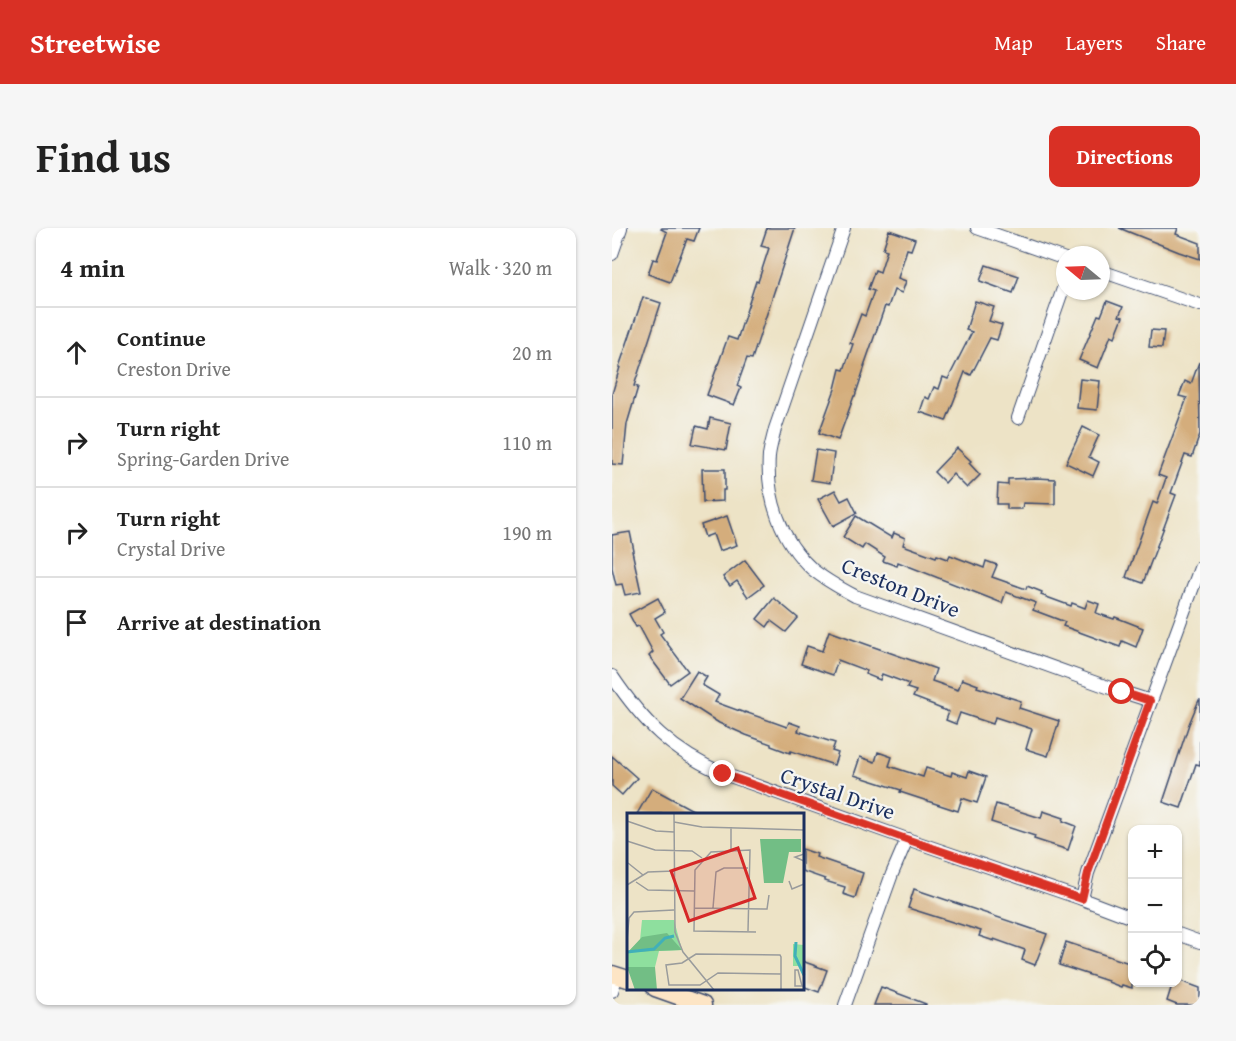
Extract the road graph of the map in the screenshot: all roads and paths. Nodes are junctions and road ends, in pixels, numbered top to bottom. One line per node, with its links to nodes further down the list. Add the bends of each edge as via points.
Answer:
1 (621, 228): 4 (street)
2 (844, 228): 12 (street, Creston Drive, via 769,457 771,494 789,540 813,570 855,596)
3 (977, 228): 5 (street)
4 (612, 254)
5 (1056, 255)
6 (1110, 274): 8 (street)
7 (1059, 300): 9 (street)
8 (1200, 305)
9 (1018, 418)
10 (1200, 568): 12 (street)
11 (612, 676): 13 (street, Crystal Drive, via 658,733 703,765)
12 (1150, 701): 14 (street)
13 (906, 839): 14 (street, Crystal Drive); 20 (street)
14 (1082, 899): 15 (street, Crystal Drive)
15 (1128, 916)
16 (1182, 935): 17 (street)
17 (1200, 942)
18 (661, 990): 19 (street)
19 (703, 1005)
20 (845, 1005)

